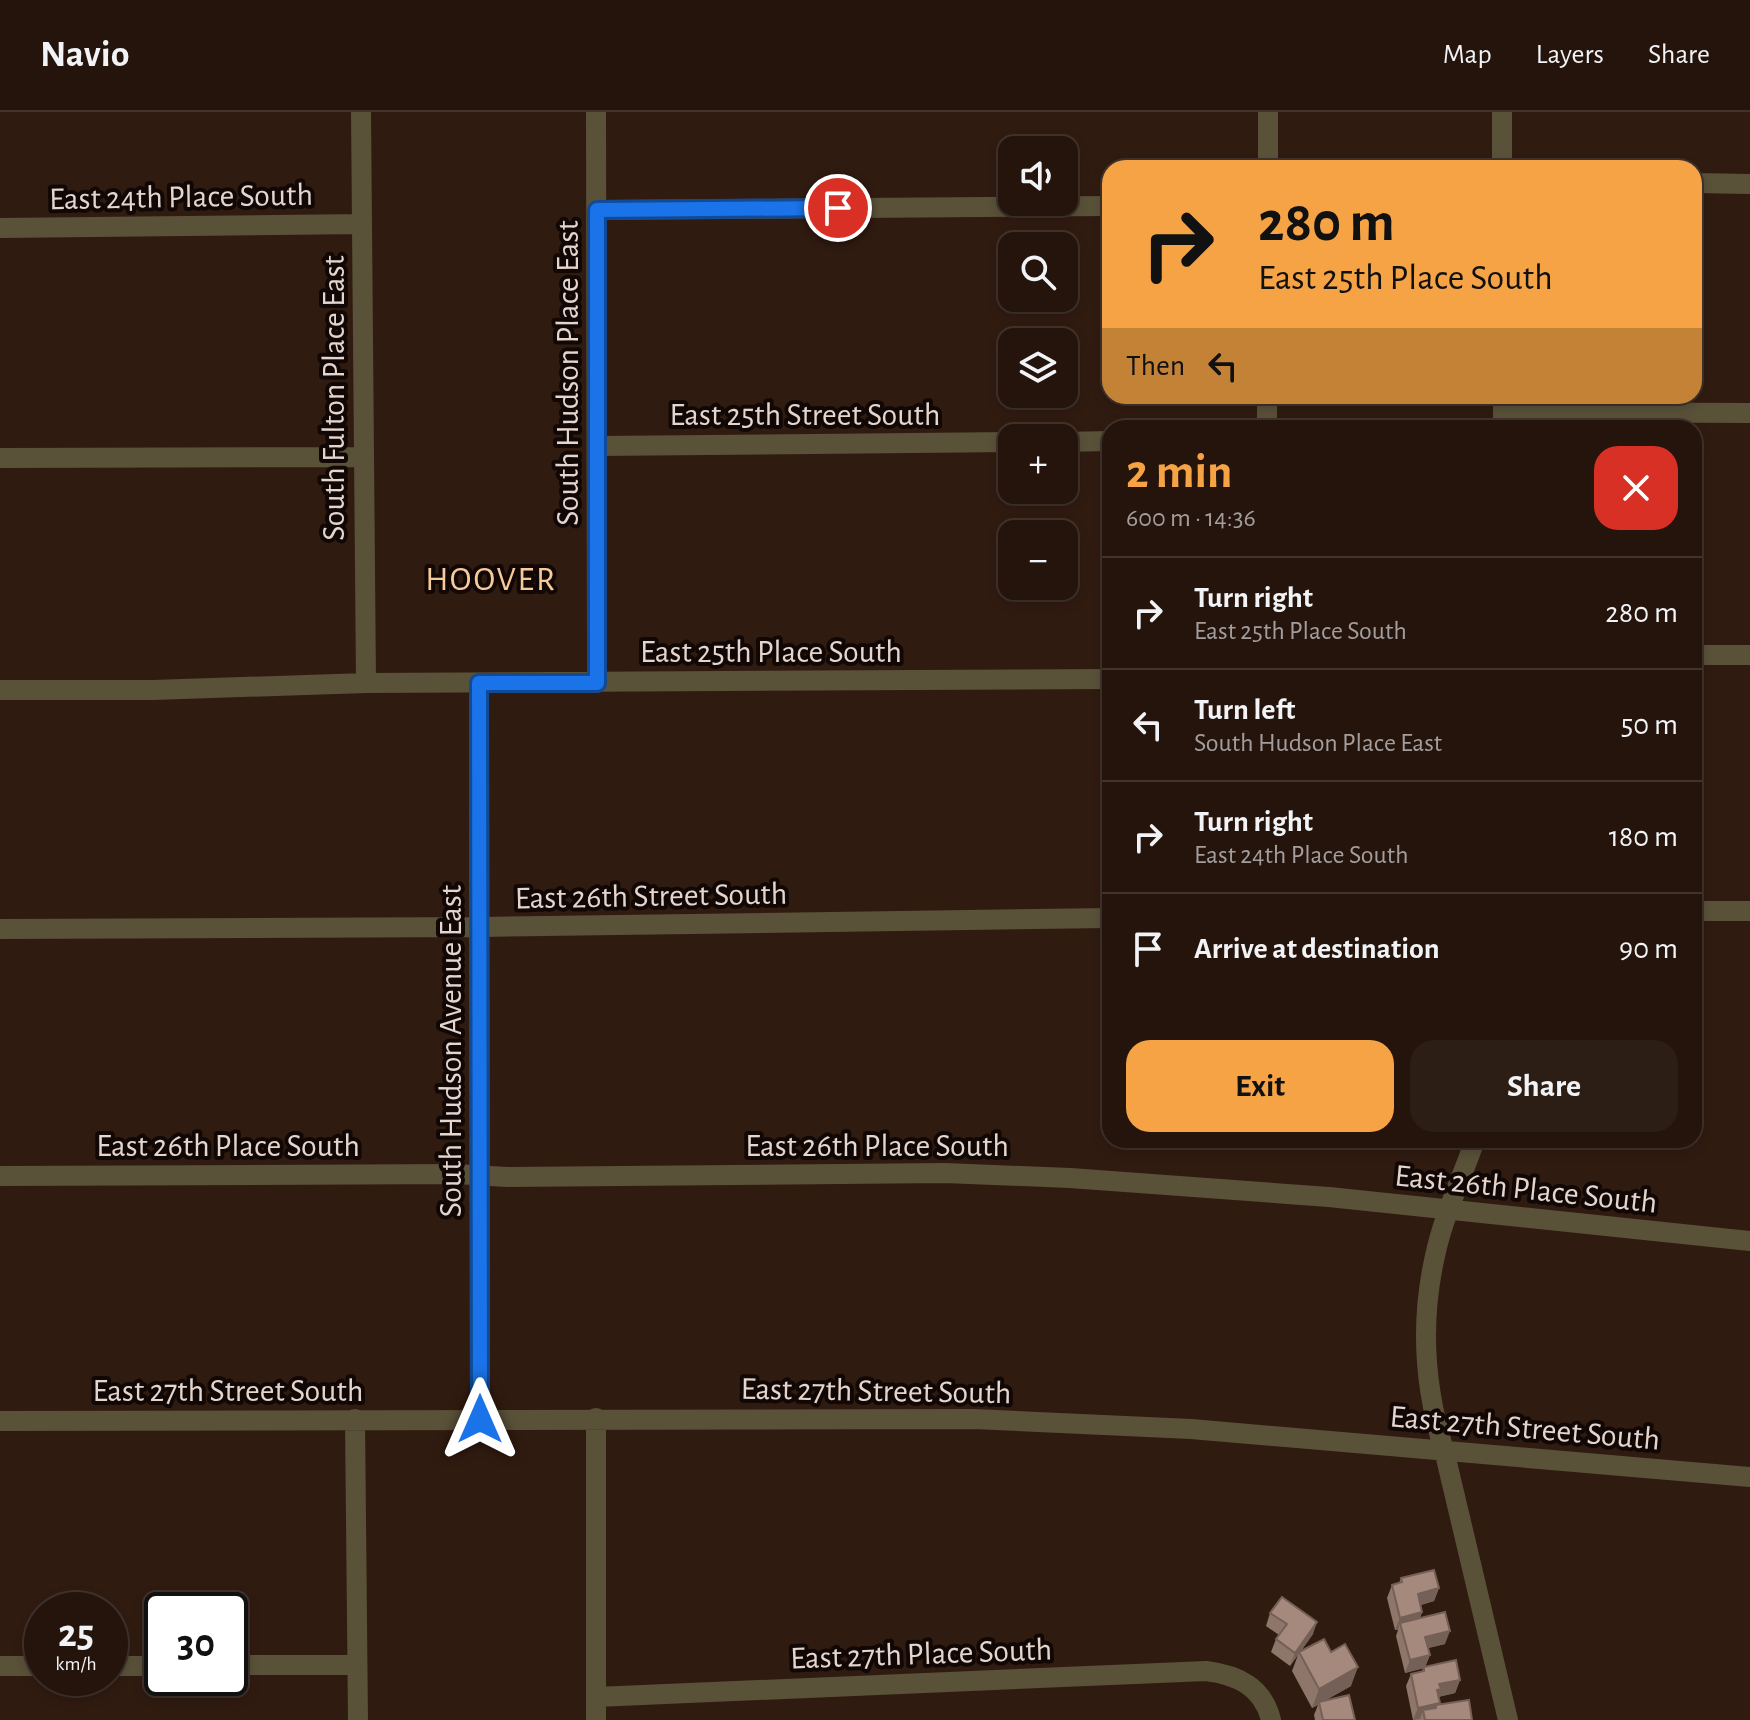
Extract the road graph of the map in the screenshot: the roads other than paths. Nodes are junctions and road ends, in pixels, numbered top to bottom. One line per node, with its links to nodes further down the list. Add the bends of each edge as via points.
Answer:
1 (361, 112): 11 (street, South Fulton Place East)
2 (596, 112): 10 (street, South Hudson Place East)
3 (1268, 112): 5 (street)
4 (1502, 112): 6 (street)
5 (1268, 160)
6 (1502, 160)
7 (1702, 183): 8 (street)
8 (1750, 184)
9 (1102, 206): 10 (street)
10 (597, 210): 18 (street, South Hudson Place East)
11 (362, 224): 12 (street, East 24th Place South); 19 (street, South Fulton Place East)
12 (0, 228)
13 (1503, 412): 14 (street)
14 (1750, 413)
15 (1102, 441): 17 (street)
16 (998, 442): 18 (street, East 25th Street South)
17 (1078, 442)
18 (598, 446): 26 (street, South Hudson Place East)
19 (363, 457): 20 (street); 24 (street, South Fulton Place East)
20 (0, 458)
21 (1702, 655): 22 (street)
22 (1750, 655)
23 (1102, 679): 26 (street, East 25th Place South)
24 (366, 683): 25 (street, East 25th Place South); 27 (street, East 25th Place South)
25 (479, 683): 26 (street, East 25th Place South); 31 (street, South Hudson Avenue East)
26 (597, 683)
27 (0, 690)
28 (1702, 911): 29 (street)
29 (1750, 911)
30 (1102, 918): 31 (street, East 26th Street South)
31 (480, 927): 32 (street, East 26th Street South); 34 (street, South Hudson Avenue East)
32 (0, 929)
33 (1472, 1148): 36 (street)
34 (481, 1175): 35 (street, East 26th Place South); 36 (street, East 26th Place South, via 945,1173 1314,1196); 40 (street, South Hudson Avenue East)
35 (0, 1176)
36 (1450, 1211): 37 (street, East 26th Place South); 42 (street, via 1435,1254 1425,1336 1426,1372)
37 (1750, 1241)
38 (596, 1418): 40 (street, East 27th Street South); 42 (street, East 27th Street South, via 1050,1422); 48 (street)
39 (355, 1419): 40 (street, East 27th Street South); 41 (street, East 27th Street South); 45 (street)
40 (480, 1419)
41 (0, 1421)
42 (1444, 1450): 43 (street, East 27th Street South); 52 (street)
43 (1750, 1477)
44 (248, 1665): 45 (street)
45 (357, 1665): 49 (street)
46 (0, 1666): 47 (street)
47 (24, 1666)
48 (596, 1697): 50 (street); 51 (street, East 27th Place South, via 1206,1671 1246,1683 1260,1694)
49 (358, 1720)
50 (596, 1720)
51 (1271, 1720)
52 (1508, 1720)

